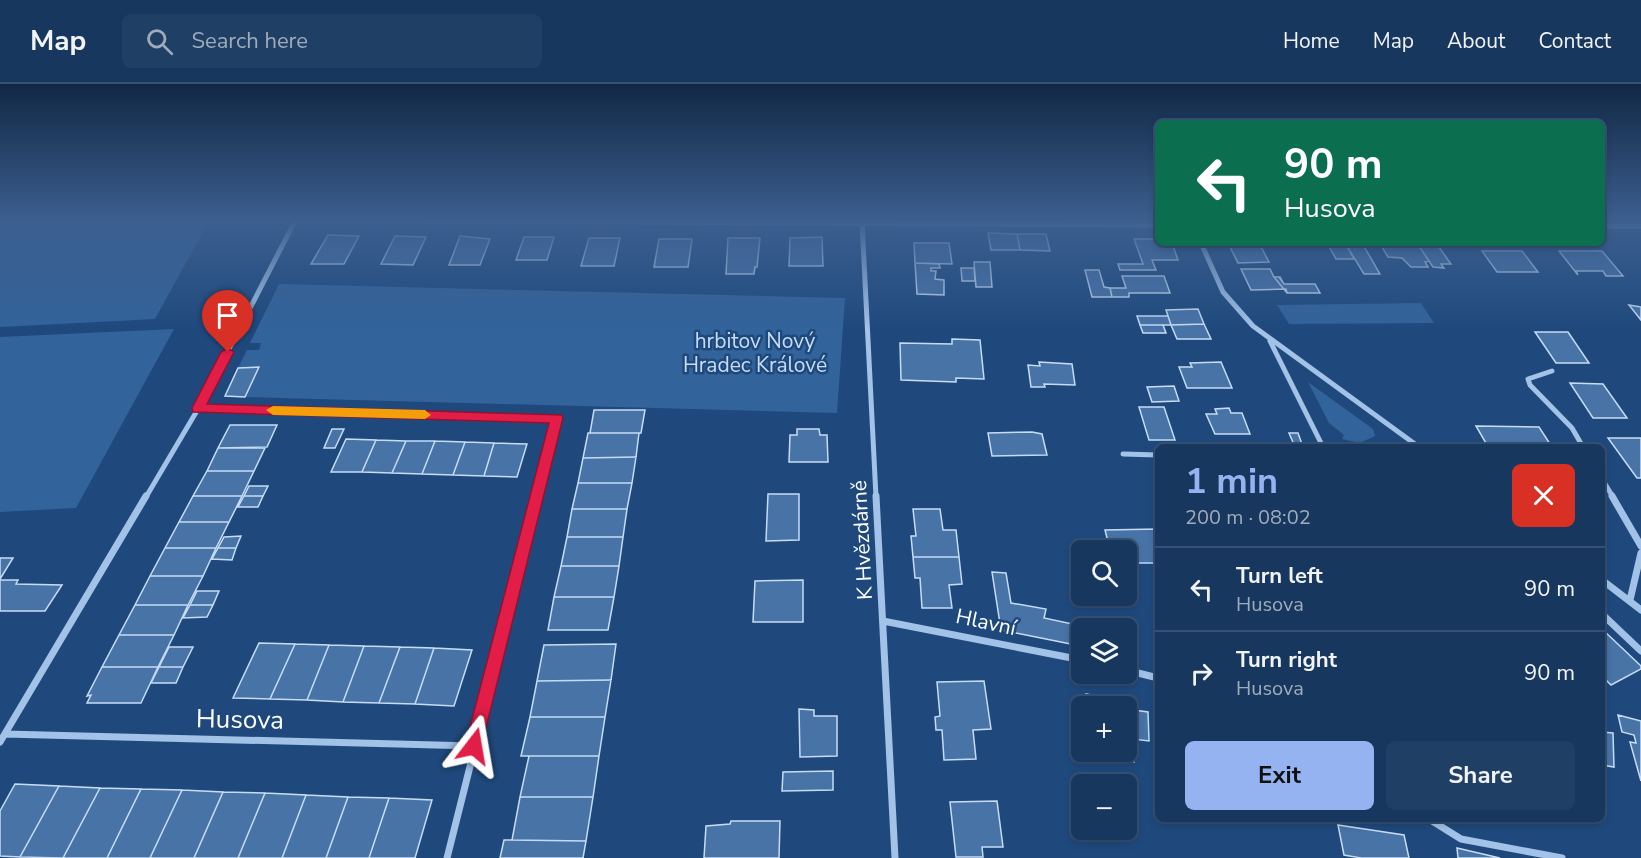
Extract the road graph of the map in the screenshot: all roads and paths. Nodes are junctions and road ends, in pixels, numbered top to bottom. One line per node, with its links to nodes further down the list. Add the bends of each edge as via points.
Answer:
1 (277, 257): 6 (street)
2 (864, 257): 19 (street, K Hvězdárně)
3 (1207, 257): 4 (street, via 1223,292)
4 (1269, 338): 7 (street); 8 (street)
5 (1552, 371): 9 (street, via 1528,379 1530,385 1572,428)
6 (198, 408): 24 (street); 26 (street, via 557,418)
7 (1322, 444)
8 (1415, 444)
9 (1581, 444)
10 (1123, 454): 11 (street)
11 (1155, 455)
12 (1605, 484): 13 (street)
13 (1641, 546)
14 (1641, 553): 16 (street)
15 (1605, 582): 16 (street)
16 (1630, 600): 17 (street)
17 (1641, 610)
18 (1605, 617): 20 (street)
19 (883, 621): 21 (street, Hlavní); 29 (street, K Hvězdárně)
20 (1641, 651)
21 (1071, 658)
22 (1137, 672): 23 (street)
23 (1155, 677)
24 (5, 734): 25 (street); 26 (street, Husova)
25 (0, 742)
26 (474, 746): 28 (street)
27 (1434, 822): 30 (street, via 1461,839)
28 (447, 858)
29 (895, 858)
30 (1562, 858)

